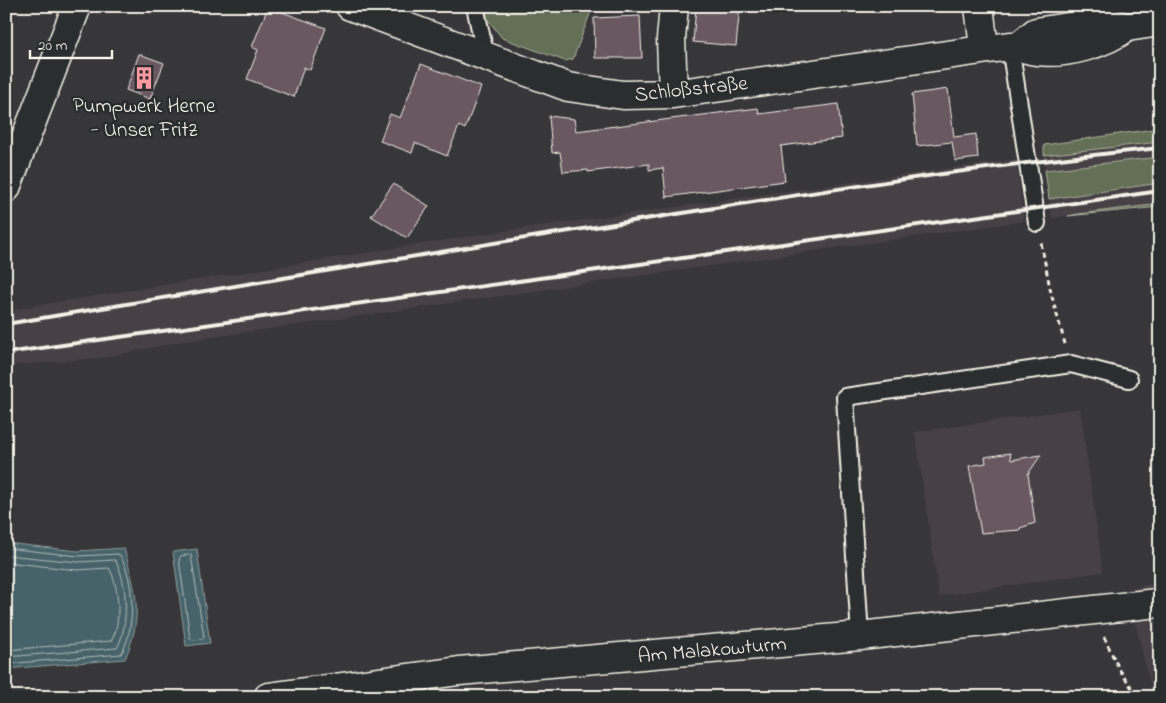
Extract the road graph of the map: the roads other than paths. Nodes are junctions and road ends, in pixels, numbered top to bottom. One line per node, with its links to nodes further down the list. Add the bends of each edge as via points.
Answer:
1 (77, 6): 10 (street)
2 (350, 6): 8 (street, Schloßstraße)
3 (475, 6): 8 (lane)
4 (674, 6): 9 (street)
5 (979, 6): 7 (street)
6 (1160, 22): 7 (street, Schloßstraße, via 1127,27 1115,36 1064,50 1037,51)
7 (1004, 46): 9 (street, Schloßstraße); 11 (lane)
8 (486, 58): 9 (street, Schloßstraße, via 594,93)
9 (673, 94)
10 (6, 188)
11 (1037, 223)
12 (1129, 379): 14 (lane, via 1071,364 845,397)
13 (1159, 603): 14 (street, Am Malakowturm)
14 (860, 636): 15 (street, Am Malakowturm, via 459,671)
15 (268, 697)

